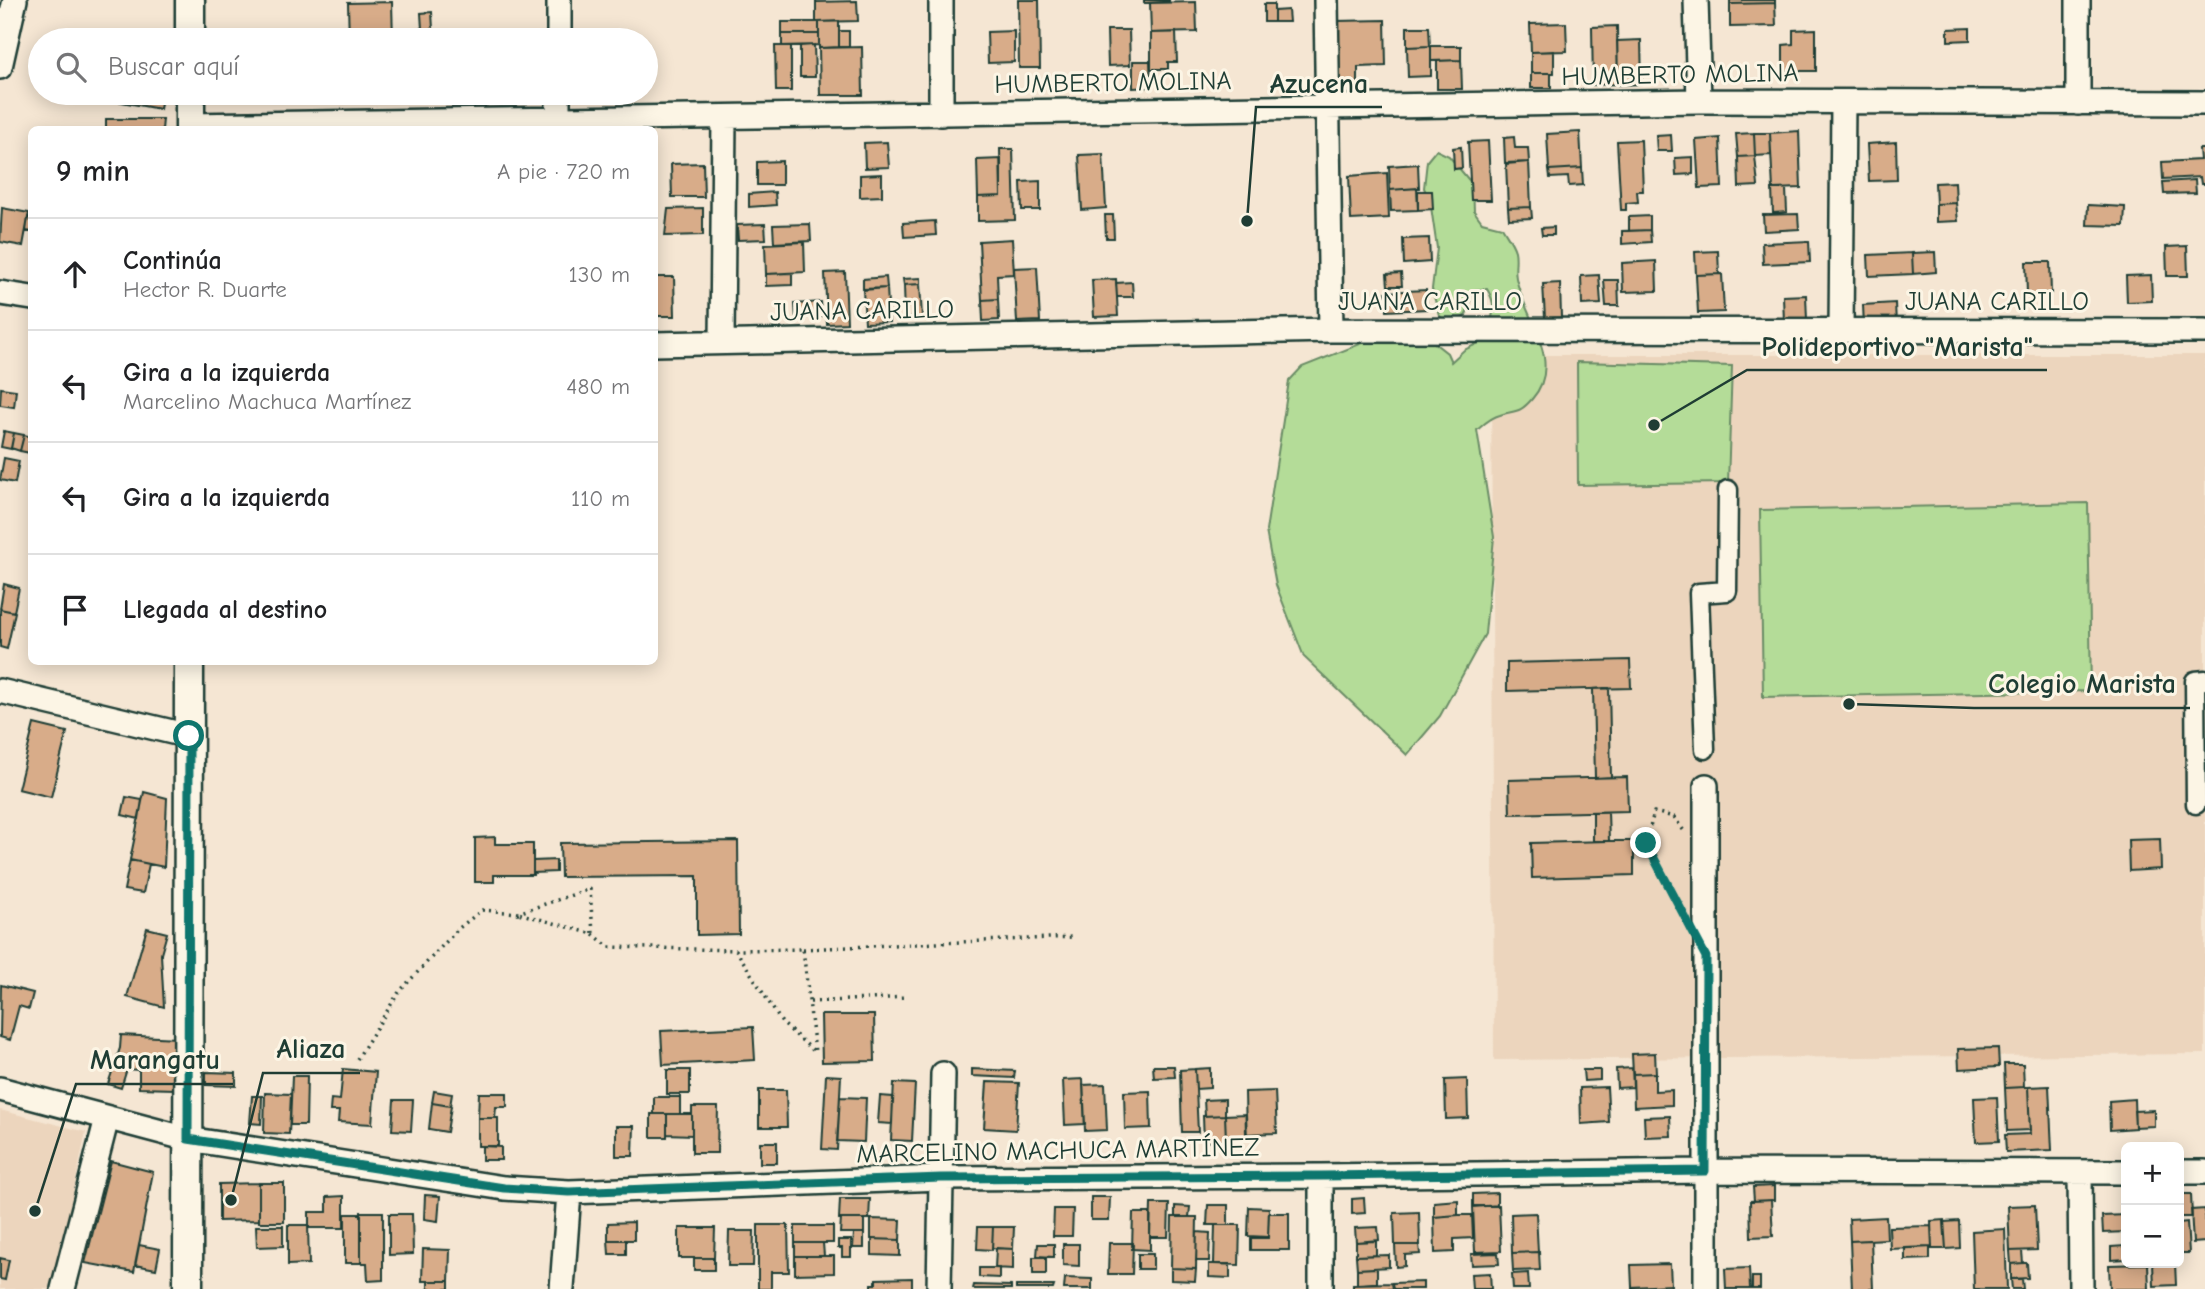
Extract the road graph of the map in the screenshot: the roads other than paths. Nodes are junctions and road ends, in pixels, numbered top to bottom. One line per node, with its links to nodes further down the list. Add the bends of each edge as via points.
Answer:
1 (15, 0): 10 (street)
2 (190, 0): 8 (street)
3 (559, 0): 9 (street)
4 (941, 0): 18 (street)
5 (1326, 0): 17 (street)
6 (1696, 0): 11 (street)
7 (2078, 0): 13 (street)
8 (190, 28)
9 (559, 28)
10 (0, 67)
11 (1699, 101): 12 (street, HUMBERTO MOLINA); 17 (street, HUMBERTO MOLINA)
12 (1843, 102): 13 (street, HUMBERTO MOLINA); 26 (street)
13 (2078, 103): 14 (street, HUMBERTO MOLINA)
14 (2205, 103)
15 (190, 105): 21 (street)
16 (558, 105): 20 (street)
17 (1328, 108): 18 (street, HUMBERTO MOLINA); 25 (street)
18 (940, 114): 19 (street, HUMBERTO MOLINA)
19 (724, 117): 20 (street, HUMBERTO MOLINA); 28 (street)
20 (558, 120): 22 (street, HUMBERTO MOLINA)
21 (190, 126)
22 (243, 126)
23 (0, 293): 24 (street)
24 (28, 297)
25 (1331, 330): 26 (street, JUANA CARILLO); 28 (street, JUANA CARILLO)
26 (1841, 330): 27 (street, JUANA CARILLO)
27 (2205, 331)
28 (722, 342): 29 (street, JUANA CARILLO)
29 (658, 344)
30 (1728, 490): 35 (street, via 1727,591 1699,593)
31 (189, 665): 34 (street)
32 (2205, 680): 37 (street, via 2195,681)
33 (0, 691): 34 (street)
34 (189, 736): 41 (street)
35 (1705, 749)
36 (1706, 786): 42 (street)
37 (2196, 804)
38 (943, 1074): 48 (street)
39 (0, 1089): 40 (street, MARCELINO MACHUCA MARTÍNEZ)
40 (107, 1118): 41 (street, MARCELINO MACHUCA MARTÍNEZ); 50 (street)
41 (188, 1139): 49 (street, MARCELINO MACHUCA MARTÍNEZ, via 504,1188); 51 (street)
42 (1705, 1171): 43 (street, MARCELINO MACHUCA MARTÍNEZ); 47 (street, MARCELINO MACHUCA MARTÍNEZ); 55 (street)
43 (2080, 1172): 44 (street, MARCELINO MACHUCA MARTÍNEZ); 56 (street)
44 (2121, 1172)
45 (2184, 1172): 46 (street)
46 (2205, 1172)
47 (1321, 1176): 48 (street, MARCELINO MACHUCA MARTÍNEZ); 54 (street)
48 (941, 1178): 49 (street, MARCELINO MACHUCA MARTÍNEZ); 53 (street)
49 (569, 1192): 52 (street)
50 (62, 1289)
51 (188, 1289)
52 (562, 1289)
53 (939, 1289)
54 (1321, 1289)
55 (1706, 1289)
56 (2081, 1289)

